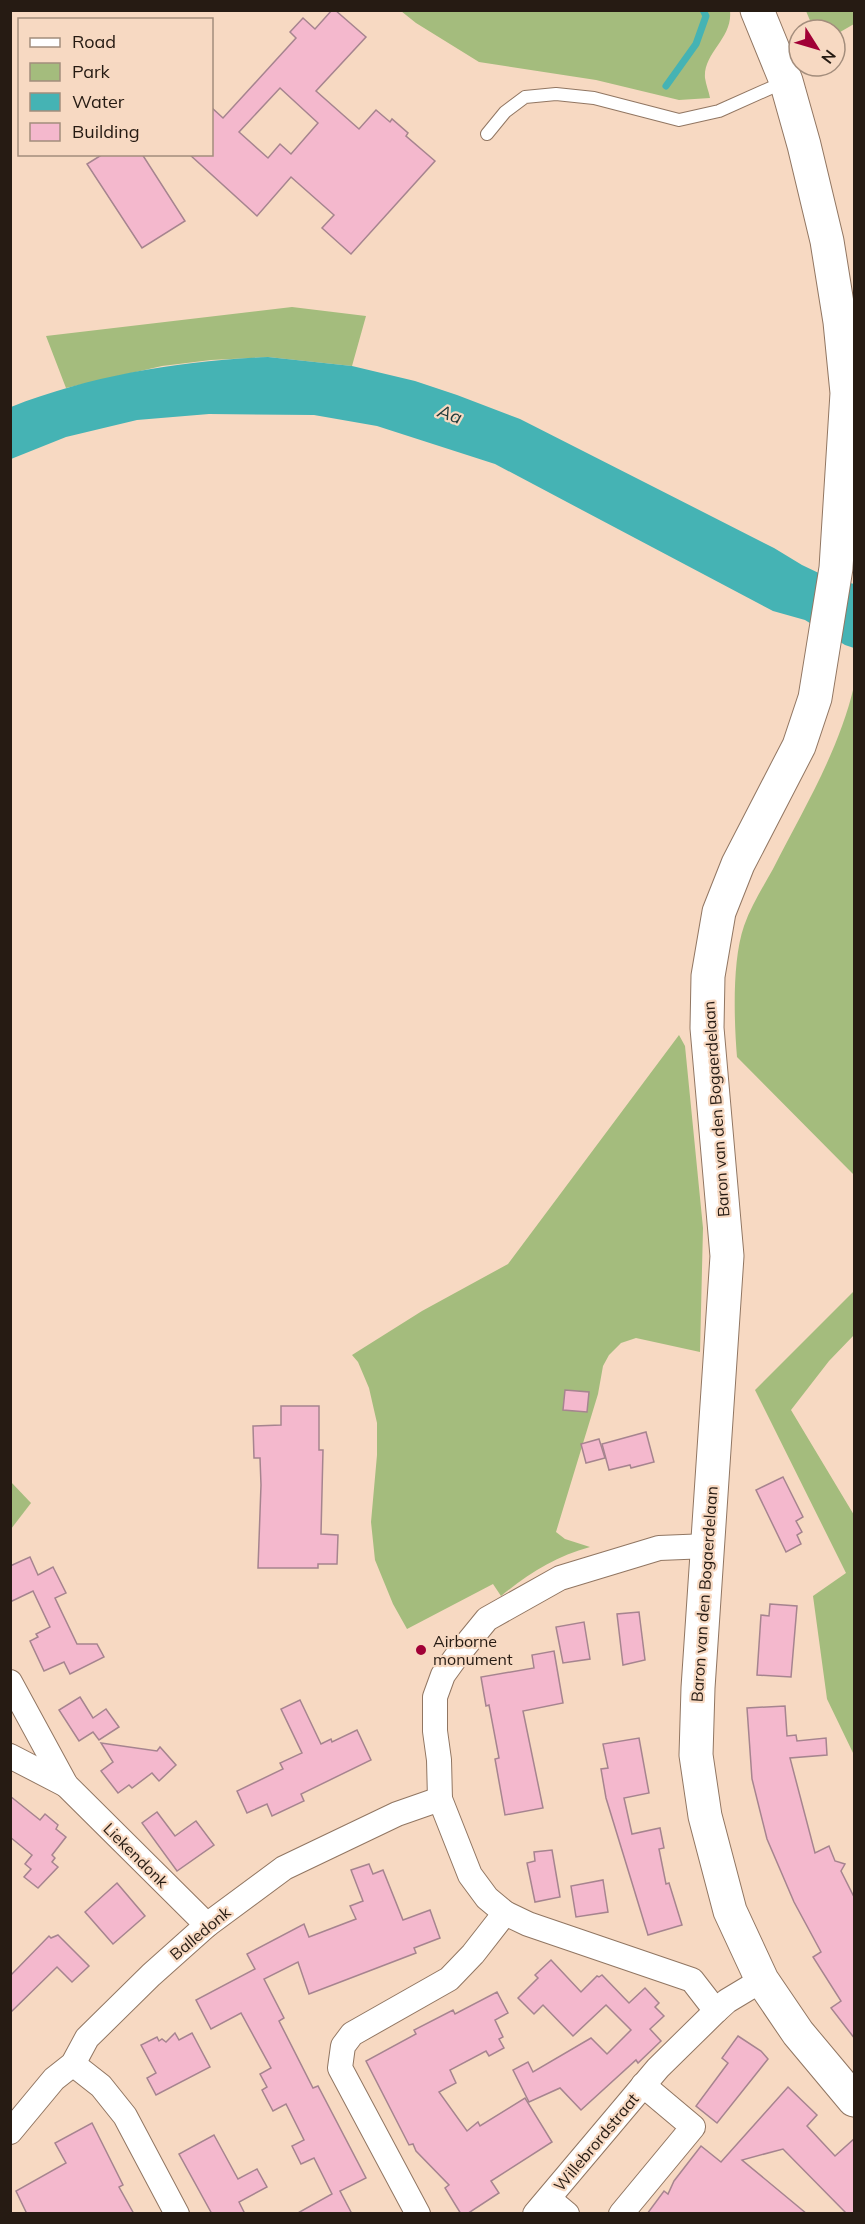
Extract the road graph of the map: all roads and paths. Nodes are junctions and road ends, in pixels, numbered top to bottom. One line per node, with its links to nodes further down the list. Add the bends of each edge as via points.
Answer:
1 (757, 10): 2 (main road, Baron van den Bogaerdelaan)
2 (786, 81): 3 (lane, via 719,111 679,120 594,98 556,94 525,97 505,112); 4 (main road, Baron van den Bogaerdelaan, via 827,241 847,393 836,568 815,698 803,736 738,864 719,912 708,976 707,1028 727,1256)
3 (487, 134)
4 (708, 1546): 8 (street, via 659,1548 560,1578 487,1619 443,1675 435,1697); 11 (main road, Baron van den Bogaerdelaan, via 696,1755 705,1816 730,1911)
5 (10, 1682): 7 (street, Liekendonk)
6 (10, 1756): 7 (street, Liekendonk)
7 (66, 1785): 10 (street, Liekendonk)
8 (440, 1799): 9 (street, via 470,1875); 10 (street, Balledonk, via 397,1814 284,1868)
9 (505, 1913): 12 (street, via 692,1980); 19 (street, via 449,1979 352,2034 343,2046 340,2068)
10 (207, 1925): 13 (street, Balledonk, via 87,2038)
11 (762, 1980): 12 (street, Willebrordstraat); 15 (main road, Baron van den Bogaerdelaan, via 798,2033)
12 (716, 2011): 14 (street, Willebrordstraat)
13 (73, 2064): 16 (street, Balledonk, via 54,2079); 18 (street, via 101,2086 125,2116)
14 (643, 2085): 17 (street, Willebrordstraat); 20 (street, Willebrordstraat, via 693,2127)
15 (855, 2100)
16 (10, 2132)
17 (551, 2209)
18 (177, 2214)
19 (418, 2214)
20 (621, 2214)

